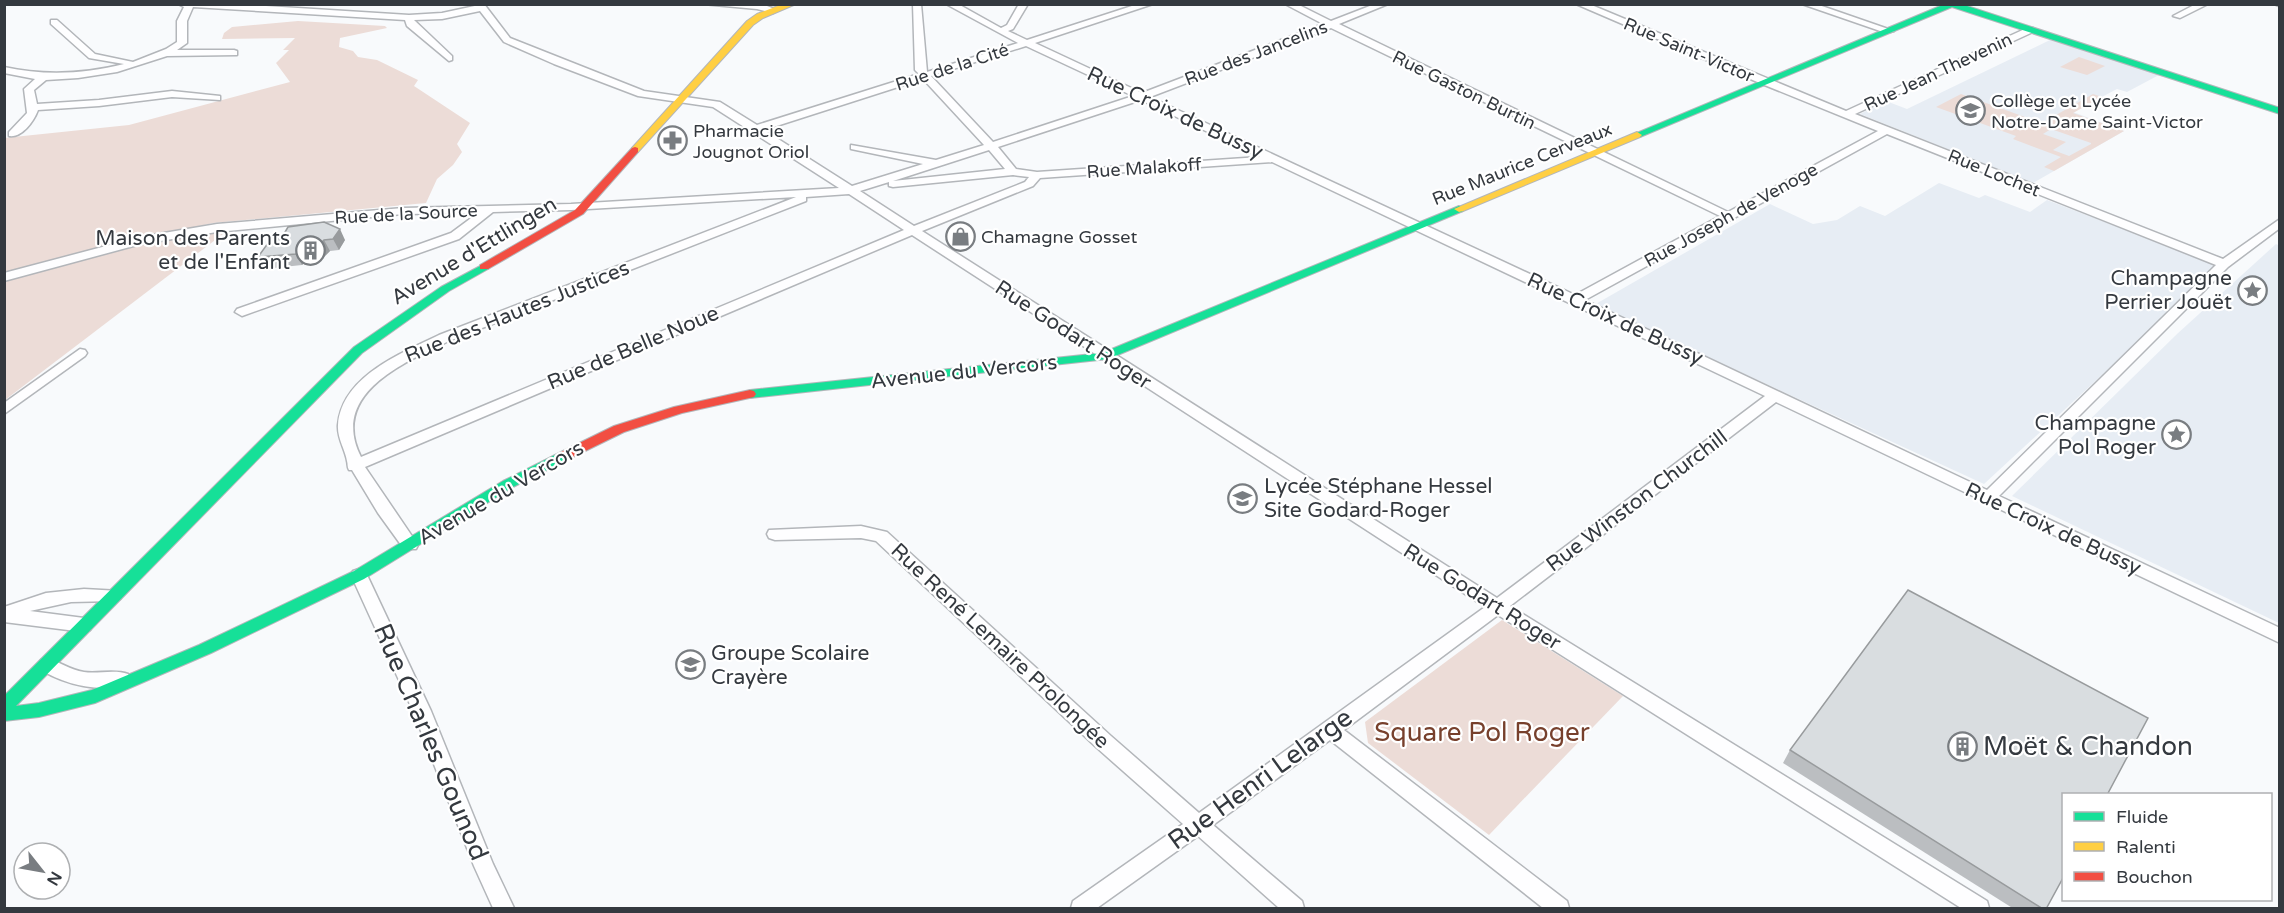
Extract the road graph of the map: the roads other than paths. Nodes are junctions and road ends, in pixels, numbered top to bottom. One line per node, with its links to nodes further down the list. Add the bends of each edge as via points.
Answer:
1 (707, 4): 15 (street)
2 (792, 4): 15 (street, Avenue d'Ettlingen)
3 (917, 4): 29 (street, via 920,70)
4 (950, 4): 22 (street, Rue Croix de Bussy)
5 (1024, 4): 22 (street, via 1010,27)
6 (1149, 4): 23 (street, Rue de la Cité)
7 (1289, 4): 19 (street, Rue Gaston Burtin)
8 (1384, 4): 19 (street, Rue des Jancelins)
9 (1580, 4): 31 (street, Rue Saint-Victor)
10 (1806, 4): 20 (street)
11 (2204, 4): 16 (street)
12 (185, 5): 17 (street); 24 (street, via 183,40)
13 (1952, 5): 20 (street, Rue Maurice Cerveaux); 21 (street)
14 (480, 6): 17 (street, via 442,16); 34 (street, Rue Godart Roger, via 507,40 629,90)
15 (773, 10): 34 (street, Avenue d'Ettlingen, via 750,23)
16 (2177, 16)
17 (410, 18): 26 (street, via 410,24)
18 (54, 22): 27 (street, via 92,56)
19 (1331, 25): 32 (street, Rue des Jancelins); 43 (street, Rue Gaston Burtin)
20 (1888, 30): 31 (street, Rue Maurice Cerveaux)
21 (2030, 30): 36 (street); 37 (street, Rue Jean Thevenin)
22 (1000, 31): 23 (street, Rue Croix de Bussy)
23 (1027, 43): 29 (street, Rue de la Cité); 32 (street, Rue Croix de Bussy)
24 (164, 53): 25 (street); 27 (street)
25 (234, 53)
26 (449, 58)
27 (133, 63): 30 (street)
28 (4, 70): 30 (street)
29 (924, 75): 38 (street, Rue de la Cité); 41 (street)
30 (44, 77): 35 (street, via 29,89)
31 (1765, 82): 37 (street, Rue Lochet); 43 (street, Rue Maurice Cerveaux)
32 (1141, 97): 41 (street, Rue des Jancelins); 44 (street, Rue Croix de Bussy)
33 (216, 98): 35 (street, via 168,96)
34 (681, 99): 38 (street, Rue Godart Roger, via 716,104); 51 (street, Avenue d'Ettlingen)
35 (33, 107): 40 (street, via 27,122)
36 (2280, 111)
37 (1847, 114): 39 (street, Rue Lochet)
38 (756, 129): 49 (street, Rue Godart Roger)
39 (1887, 130): 53 (street, Rue Joseph de Venoge); 57 (street, Rue Lochet)
40 (13, 134)
41 (991, 146): 45 (street, Rue des Jancelins); 46 (street)
42 (855, 147): 45 (street)
43 (1596, 154): 53 (street, Rue Gaston Burtin); 55 (street, Rue Maurice Cerveaux)
44 (1275, 159): 47 (street, Rue Malakoff); 55 (street, Rue Croix de Bussy)
45 (937, 163): 48 (street, Rue des Jancelins)
46 (1013, 172): 47 (street, Rue Malakoff); 48 (street, Rue Malakoff)
47 (1037, 175): 56 (street, Rue de Belle Noue, via 1029,184)
48 (869, 185): 49 (street, Rue de la Source)
49 (849, 191): 50 (street, Rue de la Source); 56 (street, Rue Godart Roger)
50 (813, 194): 51 (street, Rue de la Source); 65 (street, Rue des Hautes Justices, via 444,338 400,359 373,378 348,408 344,430)
51 (586, 206): 52 (street, Rue de la Source); 70 (street, Avenue d'Ettlingen, via 569,220 445,289 358,350)
52 (490, 209): 58 (street, Rue de la Source, via 382,212 181,232); 60 (street, via 454,236)
53 (1728, 216): 59 (street, Rue Joseph de Venoge)
54 (2280, 222): 57 (street)
55 (1417, 226): 59 (street, Rue Croix de Bussy); 62 (street, Rue Maurice Cerveaux)
56 (912, 231): 62 (street, Rue Godart Roger); 65 (street, Rue de Belle Noue)
57 (2224, 264): 66 (street)
58 (4, 277)
59 (1575, 300): 63 (street, Rue Croix de Bussy)
60 (242, 312)
61 (80, 353): 64 (street)
62 (1104, 356): 68 (street, Avenue du Vercors, via 787,389 679,410 619,429 554,459); 71 (street, Rue Godart Roger)
63 (1776, 395): 66 (street, Rue Croix de Bussy); 71 (street, Rue Winston Churchill)
64 (4, 410)
65 (354, 466): 68 (street, Rue des Hautes Justices)
66 (1987, 499): 74 (street, Rue Croix de Bussy)
67 (775, 534): 80 (street, Rue René Lemaire Prolongée, via 861,532 881,536 1104,742)
68 (410, 545): 69 (street, Avenue du Vercors)
69 (358, 575): 76 (street, Avenue du Vercors, via 205,649); 81 (street, Rue Charles Gounod, via 422,711)
70 (114, 595): 72 (street, via 63,594 34,601); 73 (street, Avenue d'Ettlingen)
71 (1496, 606): 79 (street, Rue Henri Lelarge); 85 (street, Rue Godart Roger)
72 (4, 615): 73 (street)
73 (84, 625): 75 (street, Avenue d'Ettlingen)
74 (2280, 636)
75 (47, 665): 76 (street, Avenue du Vercors, via 81,680); 77 (street, Avenue d'Ettlingen)
76 (134, 678): 78 (street, Avenue du Vercors, via 63,705)
77 (4, 707)
78 (4, 714)
79 (1329, 729): 80 (street, Rue Henri Lelarge); 84 (street)
80 (1200, 824): 82 (street, Rue Henri Lelarge); 83 (street, Rue René Lemaire Prolongée)
81 (504, 909)
82 (1081, 909)
83 (1294, 909)
84 (1559, 909)
85 (1979, 909)

